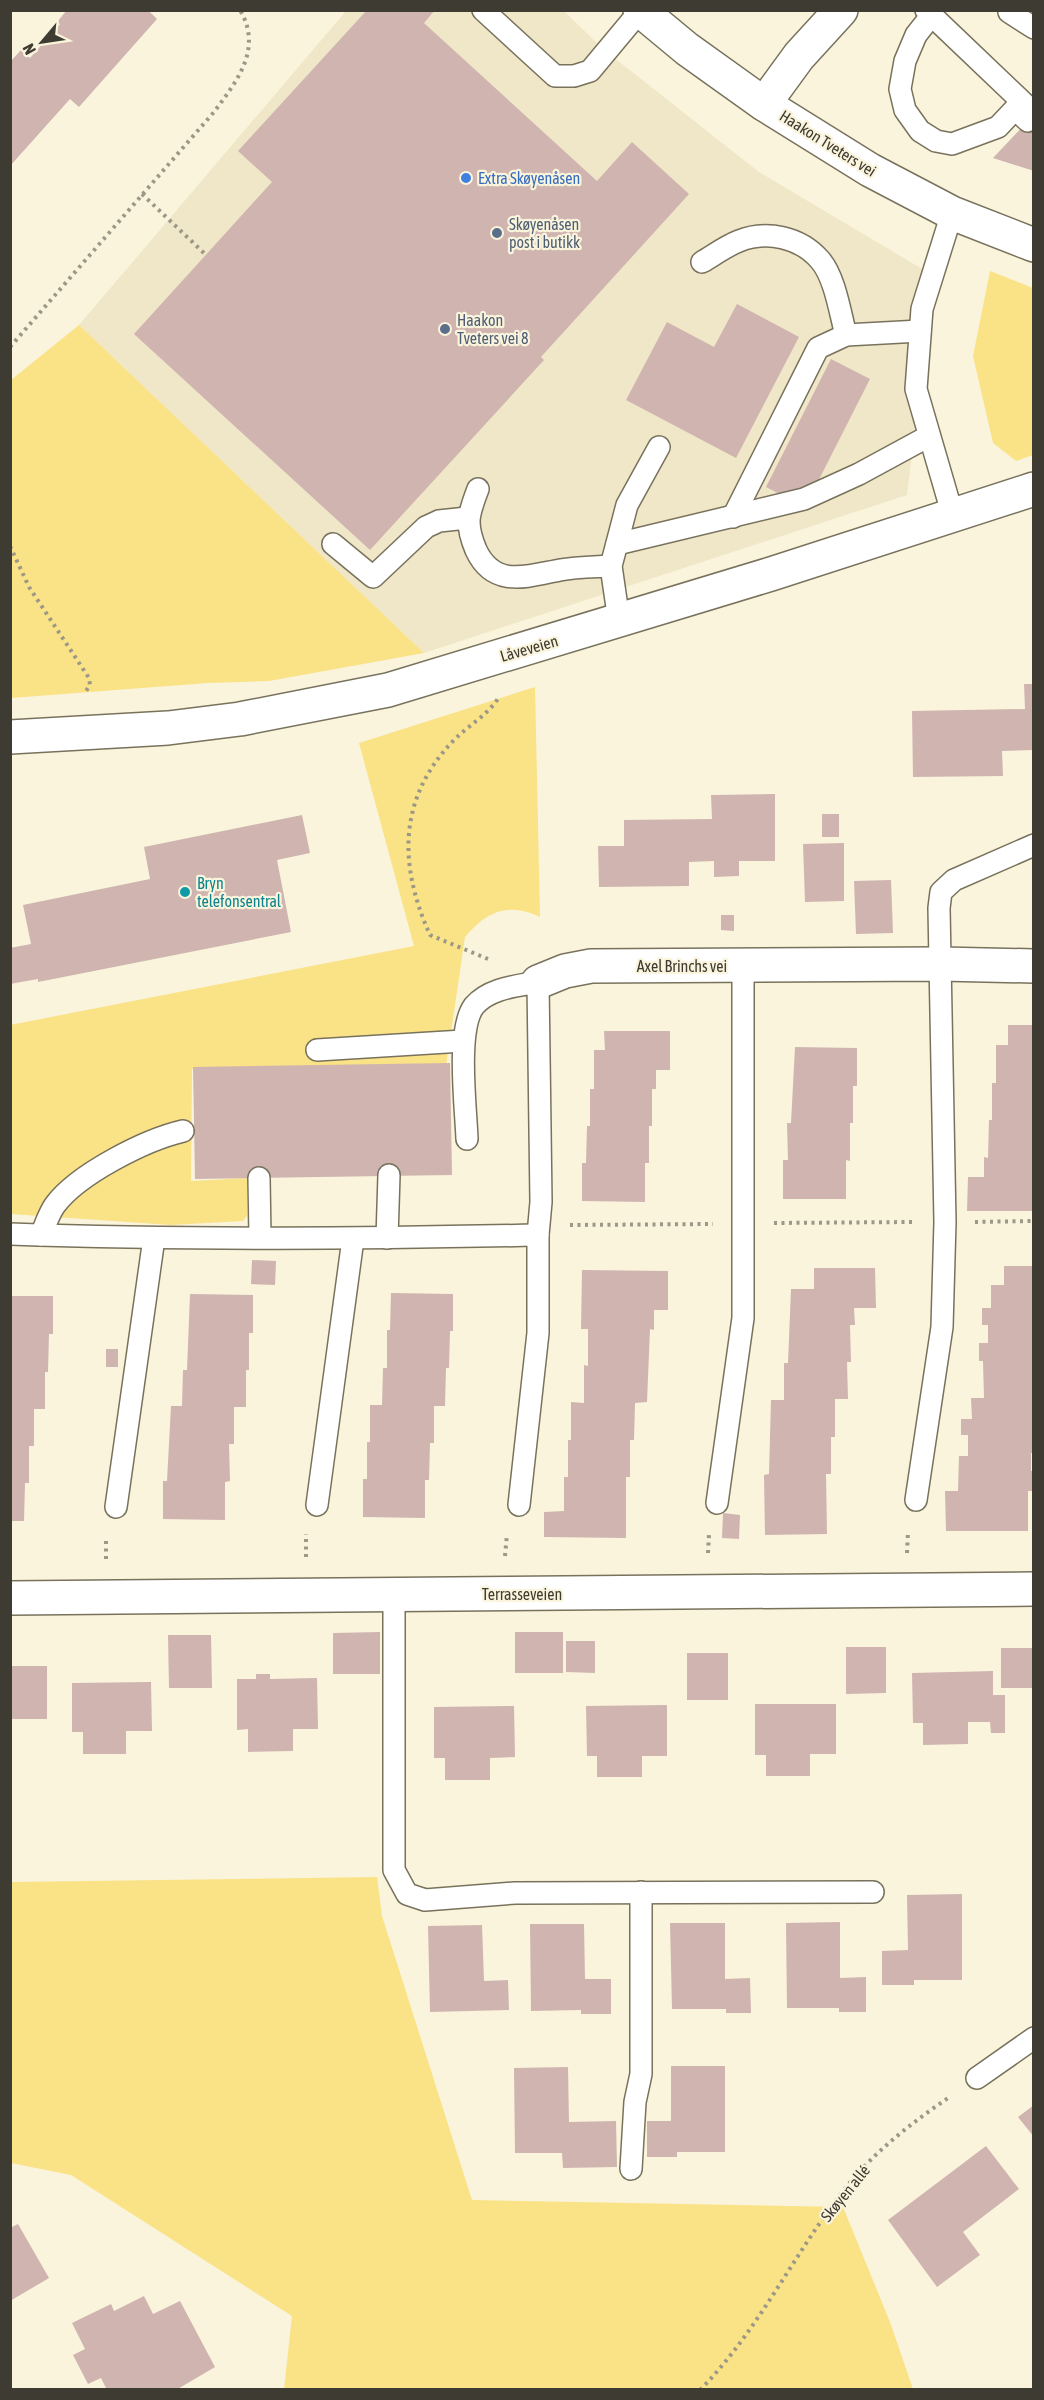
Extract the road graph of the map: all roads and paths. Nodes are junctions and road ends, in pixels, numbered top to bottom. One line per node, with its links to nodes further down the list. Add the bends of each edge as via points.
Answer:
1 (240, 10): 10 (path, via 250,38 240,78)
2 (483, 10): 4 (lane, via 555,76 590,71)
3 (841, 10): 8 (street, via 799,56)
4 (640, 11): 8 (street, Haakon Tveters vei)
5 (1009, 11): 7 (lane)
6 (928, 13): 9 (lane); 9 (lane, via 905,61 900,89 905,110 920,131 936,141 952,144 999,127 1015,109)
7 (1034, 28)
8 (764, 104): 11 (street, Haakon Tveters vei, via 870,170)
9 (1030, 117)
10 (142, 194): 13 (path); 17 (path)
11 (951, 213): 12 (street, Haakon Tveters vei); 15 (lane, via 922,309)
12 (1034, 245)
13 (206, 255)
14 (702, 262): 16 (lane, via 739,241 762,236 783,237 803,245 821,261 837,298)
15 (920, 331): 16 (lane); 18 (lane, via 916,389)
16 (846, 334): 22 (lane, via 818,348)
17 (10, 347)
18 (929, 436): 22 (lane, via 804,499); 23 (lane)
19 (659, 447): 26 (lane, via 627,505)
20 (478, 489): 24 (lane)
21 (1034, 489): 23 (street, Låveveien)
22 (733, 516): 26 (lane)
23 (953, 516): 29 (street, Låveveien)
24 (467, 518): 25 (lane, via 439,521 426,527 373,578); 28 (lane, via 483,561 509,577 527,579 561,570)
25 (333, 544)
26 (616, 544): 28 (lane)
27 (10, 546): 31 (path, via 29,587 89,678 90,685 83,696)
28 (611, 566): 29 (lane)
29 (619, 621): 30 (street, Låveveien)
30 (494, 659): 31 (street, Låveveien, via 388,690 270,715); 34 (path, via 500,695 429,768 408,826 419,911 430,935)
31 (84, 734): 32 (street, Låveveien)
32 (10, 736)
33 (1034, 845): 35 (lane, via 954,880 941,892)
34 (463, 947)
35 (941, 964): 36 (street, Axel Brinchs vei); 37 (street, Axel Brinchs vei); 46 (lane)
36 (1034, 966)
37 (743, 967): 38 (street, Axel Brinchs vei, via 591,966); 47 (lane)
38 (538, 982): 39 (lane, Axel Brinchs vei, via 492,993 474,1007); 48 (lane)
39 (463, 1041): 40 (lane); 42 (lane, Axel Brinchs vei)
40 (316, 1050)
41 (183, 1131): 50 (lane, via 164,1135 94,1171 55,1205)
42 (467, 1139)
43 (388, 1175): 53 (lane)
44 (259, 1178): 51 (lane)
45 (1034, 1221): 46 (path)
46 (945, 1222): 47 (path); 55 (lane, via 942,1327)
47 (742, 1224): 48 (path); 56 (lane, via 743,1318)
48 (539, 1231): 53 (lane); 58 (lane, via 538,1333)
49 (10, 1234): 50 (lane)
50 (41, 1235): 52 (lane)
51 (260, 1237): 52 (lane); 54 (lane)
52 (154, 1238): 59 (lane)
53 (387, 1238): 54 (lane)
54 (353, 1239): 57 (lane)
55 (916, 1500): 61 (path, via 908,1509)
56 (717, 1503): 62 (path, via 710,1510)
57 (317, 1504): 63 (path, via 307,1514)
58 (519, 1505): 64 (path, via 509,1513)
59 (116, 1506): 65 (path, via 107,1516)
60 (1034, 1589): 61 (street, Terrasseveien)
61 (906, 1590): 62 (street, Terrasseveien)
62 (706, 1592): 64 (street, Terrasseveien)
63 (304, 1595): 65 (street, Terrasseveien); 66 (street, Terrasseveien)
64 (502, 1595): 66 (street, Terrasseveien)
65 (105, 1596): 67 (street, Terrasseveien)
66 (394, 1596): 68 (lane, via 394,1870 407,1894 425,1900 515,1893)
67 (10, 1598)
68 (641, 1892): 69 (lane); 72 (lane, via 641,2074 635,2102)
69 (873, 1892)
70 (1034, 2038): 71 (lane)
71 (977, 2078): 73 (path, Skøyen allé, via 885,2146 848,2185 755,2324)
72 (631, 2169)
73 (700, 2390)

